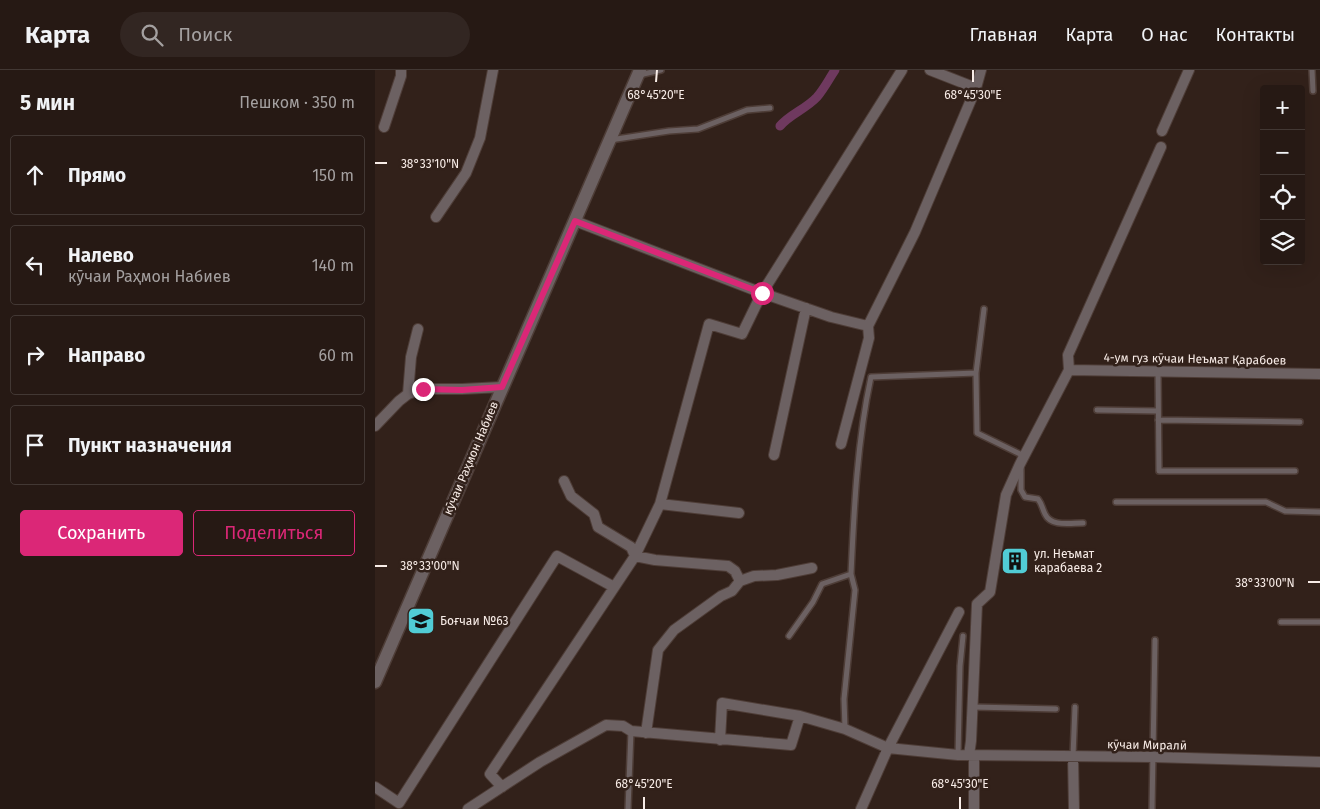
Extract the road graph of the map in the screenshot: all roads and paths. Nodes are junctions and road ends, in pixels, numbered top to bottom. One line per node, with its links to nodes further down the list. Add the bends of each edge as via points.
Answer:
1 (401, 70): 13 (street)
2 (493, 70): 17 (street, via 480,138 465,174)
3 (661, 70): 9 (lane)
4 (902, 70): 19 (street)
5 (930, 70): 10 (street)
6 (981, 70): 10 (street)
7 (1189, 70): 14 (street)
8 (1312, 70): 11 (lane)
9 (639, 73): 15 (street, кӯчаи Раҳмон Набиев)
10 (976, 88): 22 (street, via 915,232)
11 (1313, 90)
12 (770, 108): 15 (lane, via 747,110 698,129)
13 (385, 127)
14 (1162, 131)
15 (609, 140): 18 (street, кӯчаи Раҳмон Набиев)
16 (1161, 147): 24 (street, via 1068,355)
17 (436, 217)
18 (575, 221): 19 (street); 28 (street, кӯчаи Раҳмон Набиев)
19 (762, 293): 20 (street); 41 (street, via 742,334 709,324)
20 (806, 308): 22 (street); 36 (street)
21 (984, 309): 26 (lane)
22 (869, 326): 35 (street, via 869,338)
23 (418, 329): 29 (street, via 411,356)
24 (1069, 370): 25 (street, 4-ум гуз кӯчаи Неъмат Қарабоев); 37 (street)
25 (1158, 372): 27 (street, 4-ум гуз кӯчаи Неъмат Қарабоев); 31 (lane)
26 (976, 373): 37 (lane, via 977,433); 47 (lane, via 871,377 853,514)
27 (1320, 374)
28 (502, 387): 29 (street, via 423,389); 56 (street, кӯчаи Раҳмон Набиев)
29 (408, 394): 34 (street)
30 (1097, 410): 31 (lane)
31 (1158, 411): 32 (lane)
32 (1159, 420): 33 (lane); 38 (lane, via 1159,471)
33 (1300, 422)
34 (375, 426)
35 (841, 444)
36 (774, 455)
37 (1022, 460): 44 (lane, via 1021,490 1025,497 1038,499 1044,513 1054,523); 57 (street, via 1006,494 990,592 977,604)
38 (1295, 471)
39 (564, 481): 45 (street, via 571,496 594,514 598,528 631,547)
40 (1115, 502): 42 (lane, via 1266,502 1285,511)
41 (660, 504): 43 (street); 45 (street)
42 (1320, 512)
43 (739, 513)
44 (1083, 524)
45 (635, 556): 48 (street, via 728,566); 49 (street)
46 (813, 568): 48 (street, via 753,576)
47 (851, 574): 53 (lane, via 822,584); 61 (lane, via 855,590 844,699)
48 (740, 581): 63 (street, via 731,591 674,630 658,650)
49 (614, 587): 70 (street, via 557,556 399,803); 71 (street, via 489,774)
50 (959, 612): 65 (street)
51 (1281, 622): 52 (lane)
52 (1320, 622)
53 (789, 636)
54 (963, 636): 66 (lane, via 960,666)
55 (1155, 640): 68 (lane)
56 (375, 682)
57 (971, 707): 59 (lane); 66 (street, via 971,741)
58 (1075, 707): 67 (lane)
59 (1056, 709)
60 (800, 716): 61 (street, кӯчаи Миралӣ); 64 (street, via 791,745); 64 (street, кӯчаи Миралӣ, via 722,703)
61 (845, 729): 65 (street, кӯчаи Миралӣ)
62 (631, 732): 63 (street); 71 (street, via 623,726 606,725 539,762); 73 (lane)
63 (646, 733): 64 (street)
64 (720, 740)
65 (887, 748): 66 (street, кӯчаи Миралӣ); 74 (street)
66 (967, 755): 67 (street, кӯчаи Миралӣ); 75 (street)
67 (1073, 756): 68 (street, кӯчаи Миралӣ); 76 (street)
68 (1153, 757): 69 (street, кӯчаи Миралӣ); 77 (lane)
69 (1320, 762)
70 (375, 787)
71 (502, 787): 72 (street)
72 (468, 809)
73 (628, 809)
74 (861, 809)
75 (974, 809)
76 (1074, 809)
77 (1152, 809)

